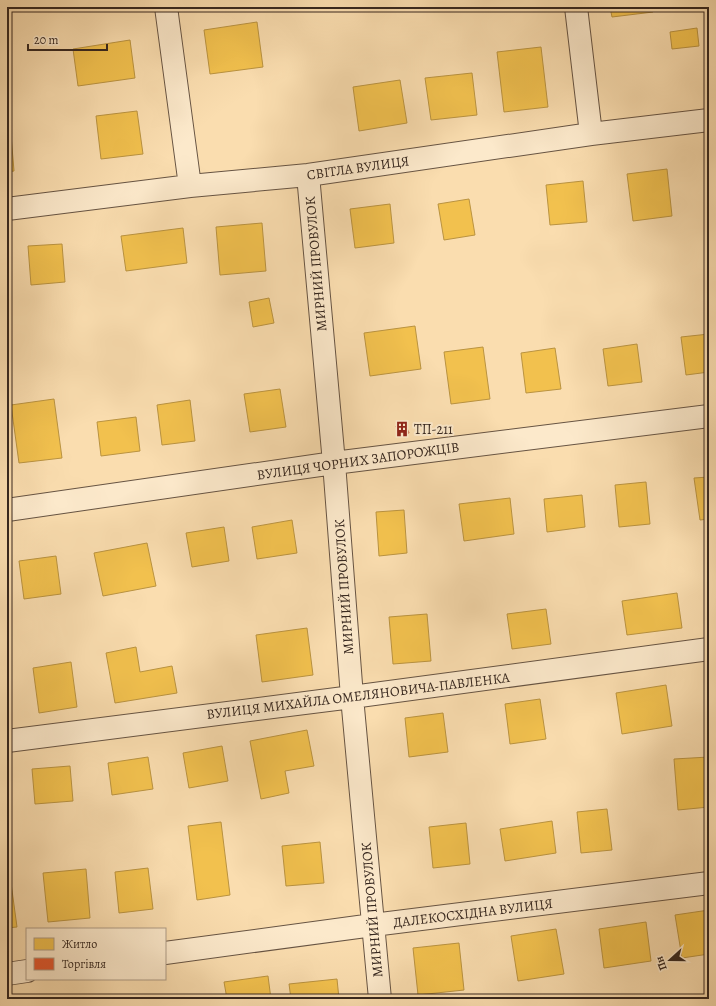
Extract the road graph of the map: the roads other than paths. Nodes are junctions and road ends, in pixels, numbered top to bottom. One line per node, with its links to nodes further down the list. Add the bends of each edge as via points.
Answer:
1 (166, 7): 6 (street)
2 (576, 7): 4 (street)
3 (709, 120): 4 (street, СВІТЛА ВУЛИЦЯ)
4 (591, 134): 5 (street, СВІТЛА ВУЛИЦЯ)
5 (308, 175): 6 (street, СВІТЛА ВУЛИЦЯ); 9 (street, МИРНИЙ ПРОВУЛОК)
6 (190, 186): 7 (street, СВІТЛА ВУЛИЦЯ)
7 (7, 209)
8 (709, 416): 9 (street, ВУЛИЦЯ ЧОРНИХ ЗАПОРОЖЦІВ)
9 (334, 463): 10 (street, ВУЛИЦЯ ЧОРНИХ ЗАПОРОЖЦІВ); 12 (street, МИРНИЙ ПРОВУЛОК)
10 (7, 510)
11 (709, 649): 12 (street, ВУЛИЦЯ МИХАЙЛА ОМЕЛЯНОВИЧА-ПАВЛЕНКА)
12 (352, 697): 13 (street, ВУЛИЦЯ МИХАЙЛА ОМЕЛЯНОВИЧА-ПАВЛЕНКА); 15 (street, МИРНИЙ ПРОВУЛОК)
13 (7, 741)
14 (709, 883): 15 (street, ДАЛЕКОСХІДНА ВУЛИЦЯ)
15 (373, 925): 16 (street, ДАЛЕКОСХІДНА ВУЛИЦЯ); 19 (street, МИРНИЙ ПРОВУЛОК)
16 (166, 953)
17 (26, 971): 18 (street)
18 (7, 974)
19 (380, 999)

